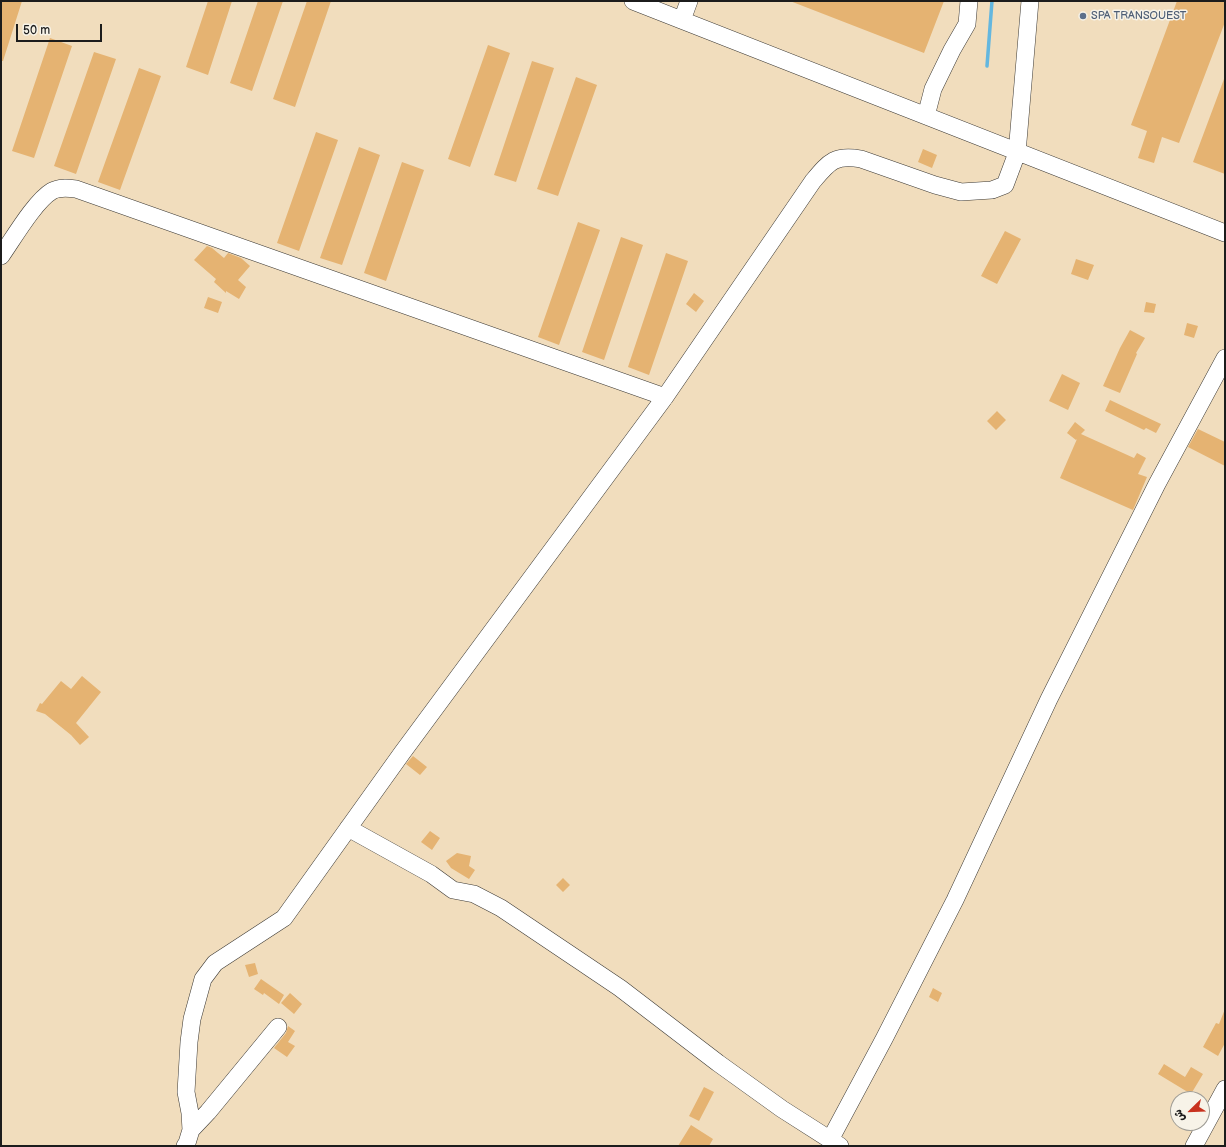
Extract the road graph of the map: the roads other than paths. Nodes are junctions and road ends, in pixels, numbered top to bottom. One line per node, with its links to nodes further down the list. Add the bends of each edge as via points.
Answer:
1 (633, 1): 5 (street)
2 (689, 1): 5 (street)
3 (969, 1): 6 (street, via 967,24 933,89)
4 (1030, 1): 7 (street)
5 (682, 20): 6 (street)
6 (926, 116): 7 (street)
7 (1018, 153): 8 (street); 11 (street, via 1005,185 992,190 961,192 850,157 842,157 824,168)
8 (1225, 233)
9 (1, 256): 11 (street, via 41,200 52,191 63,188 76,189)
10 (1225, 358): 17 (street, via 1153,491 1049,699 955,900 884,1039)
11 (665, 397): 12 (street)
12 (348, 828): 16 (street, via 284,918 215,963 203,979 192,1020 186,1070); 17 (street, via 431,874 453,890 474,894 501,908 620,988 718,1063)
13 (278, 1027): 16 (street)
14 (1225, 1090): 15 (street)
15 (1219, 1116): 19 (street)
16 (191, 1130): 18 (street)
17 (835, 1143)
18 (185, 1146)
19 (1194, 1146)

